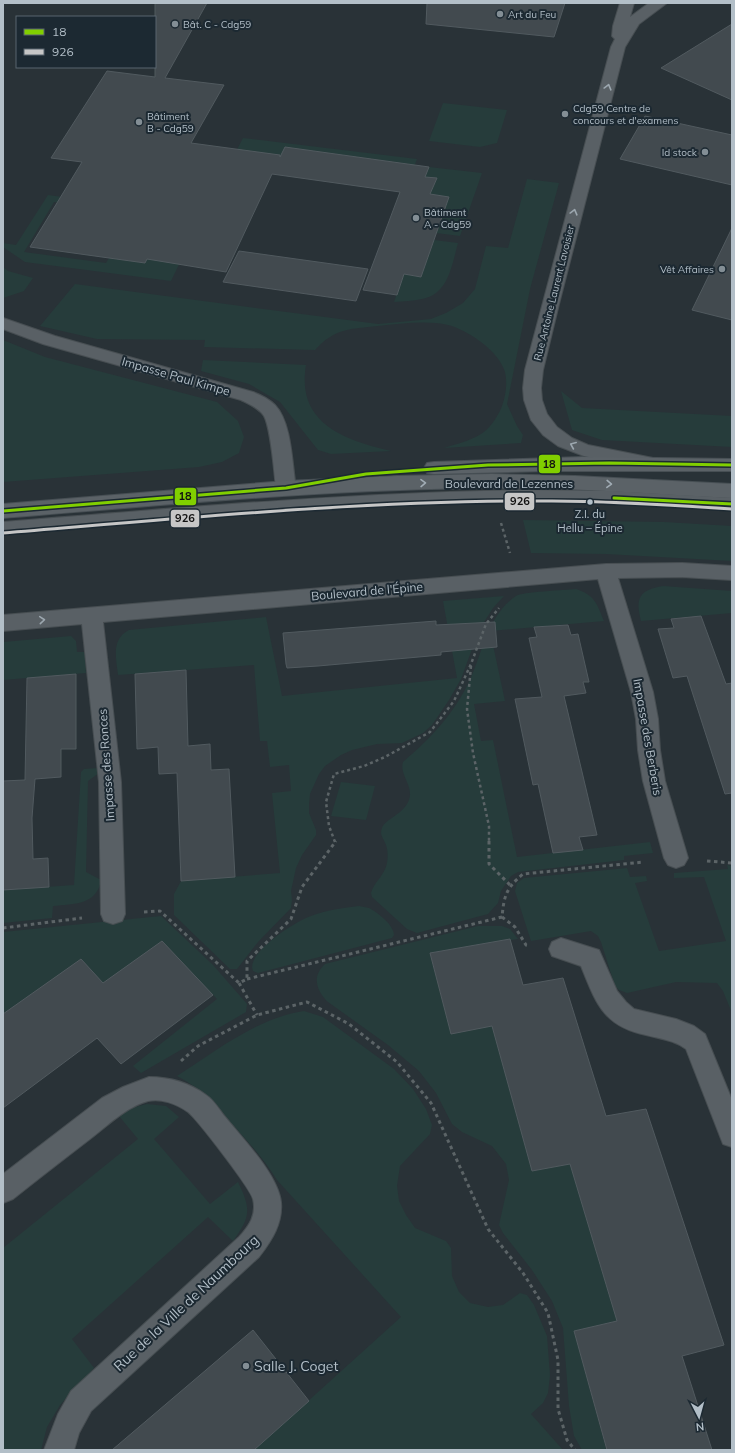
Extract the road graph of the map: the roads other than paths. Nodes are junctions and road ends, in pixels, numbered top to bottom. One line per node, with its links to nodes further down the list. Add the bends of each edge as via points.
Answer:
1 (627, 3): 3 (street, via 620,26)
2 (660, 3): 3 (street, via 634,20)
3 (618, 48): 5 (street, Rue Antoine Laurent Lavoisier, one-way to 3, via 584,450 565,442 550,431 538,416 532,388 550,304)
4 (3, 323): 7 (street, Impasse Paul Kimpe, via 49,340 247,396 264,404 272,414 277,427)
5 (652, 464): 6 (main road, Boulevard de Lezennes); 7 (main road, Boulevard de Lezennes, via 480,465 366,474)
6 (732, 465)
7 (286, 488): 8 (main road, Boulevard de Lezennes, one-way to 8, via 492,481); 10 (main road, Boulevard de Lezennes)
8 (732, 491)
9 (732, 504): 11 (lane, via 553,496 395,500)
10 (3, 511)
11 (3, 528)
12 (606, 571): 13 (street, Boulevard de l'Épine, via 682,570); 14 (street, Boulevard de l'Épine); 16 (street, Impasse des Berberis, via 642,692 654,781)
13 (732, 573)
14 (92, 616): 15 (street, Boulevard de l'Épine, one-way to 14); 17 (street, Impasse des Ronces, via 110,782)
15 (3, 623)
16 (676, 858)
17 (113, 914)
18 (561, 949): 19 (street, via 590,958 608,999 618,1011 644,1024 682,1032 695,1040)
19 (732, 1135)
20 (3, 1190): 21 (street, Rue de la Ville de Naumbourg, via 111,1107 149,1088 181,1094 198,1104 253,1172 267,1200 267,1215 262,1232 81,1401 63,1433)
21 (59, 1450)

